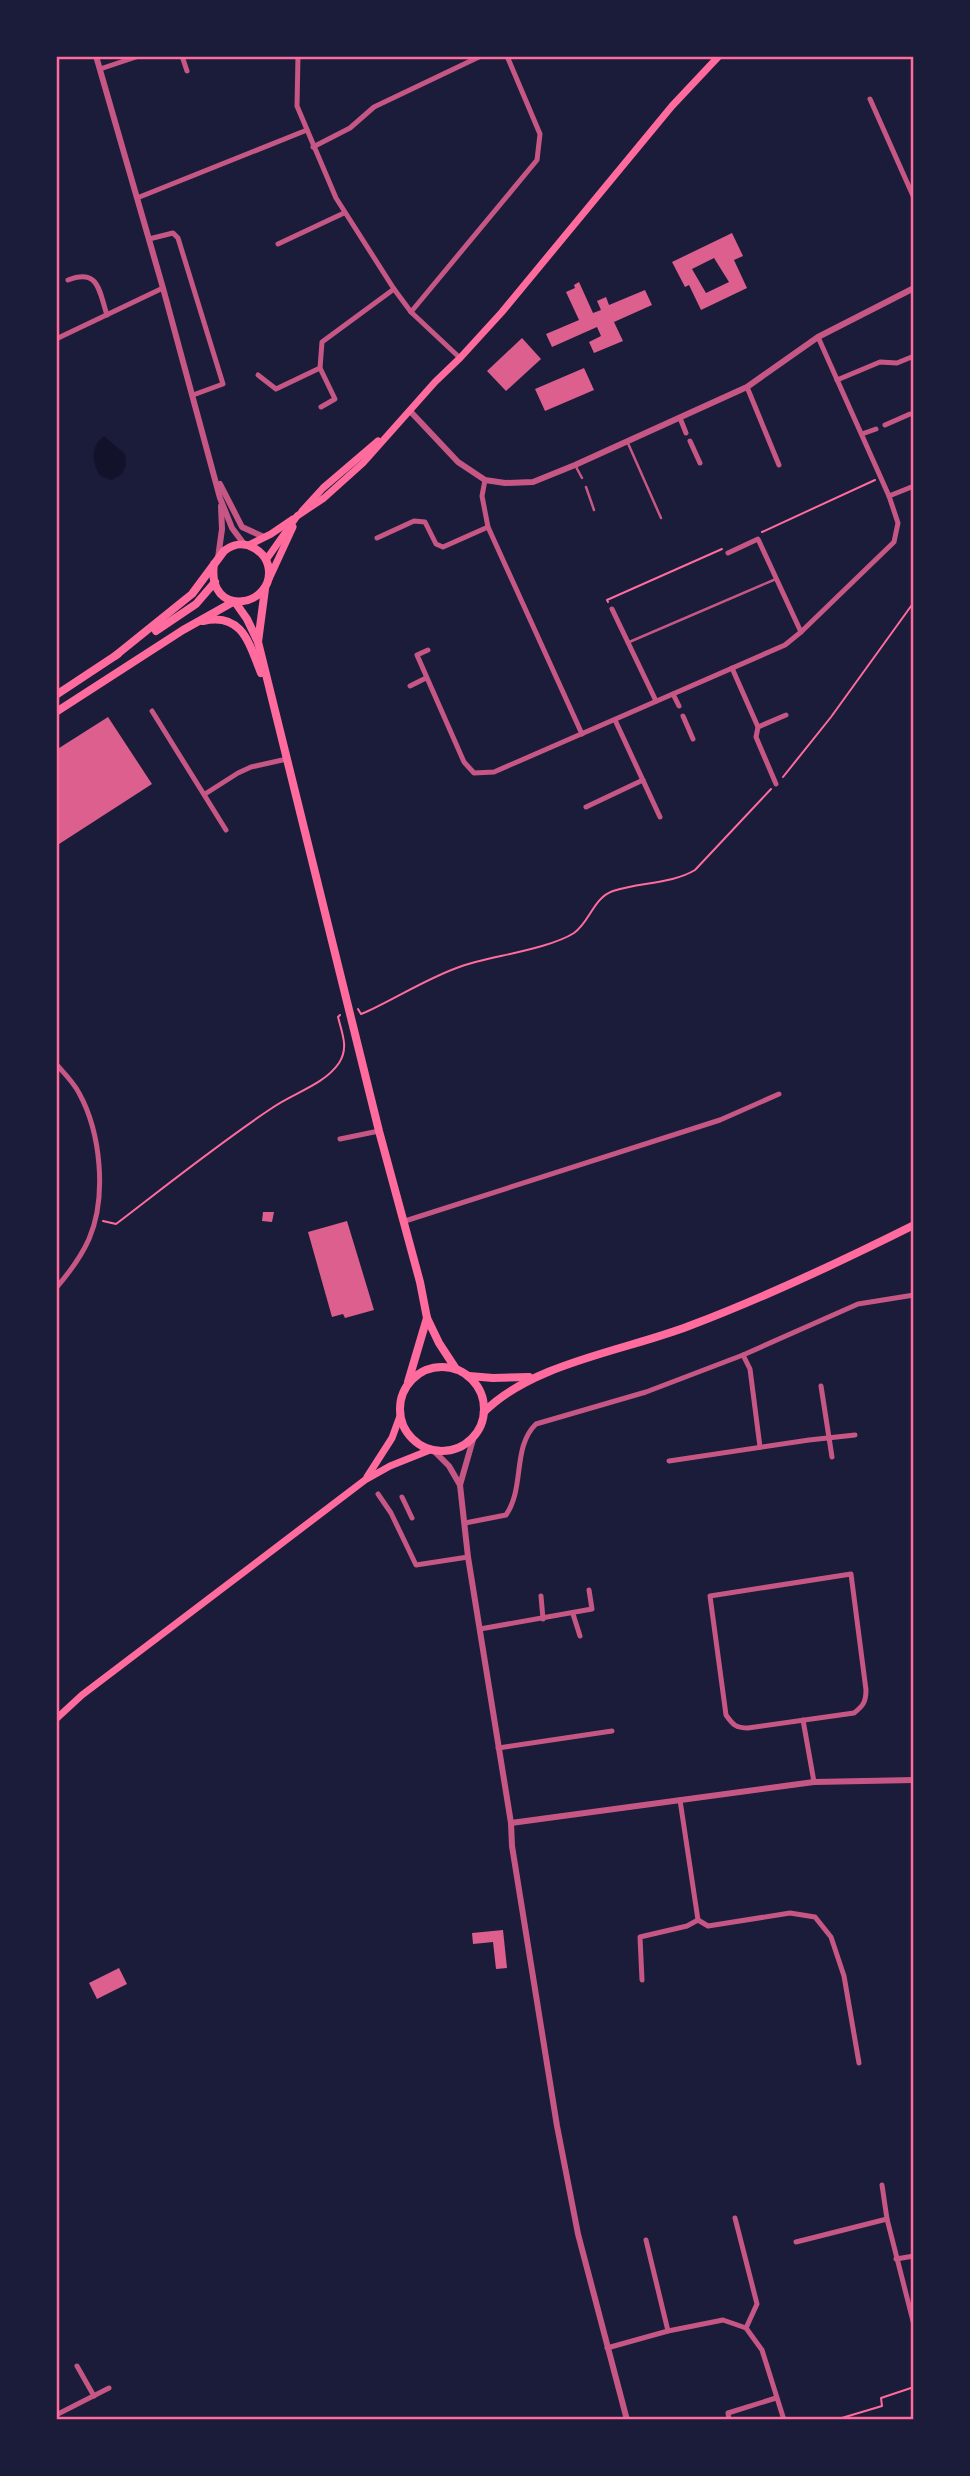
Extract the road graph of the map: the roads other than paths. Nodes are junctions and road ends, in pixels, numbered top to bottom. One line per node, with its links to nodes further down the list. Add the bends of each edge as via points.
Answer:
1 (96, 56): 8 (street)
2 (139, 56): 8 (street)
3 (182, 56): 9 (street)
4 (298, 56): 11 (street, via 297,106)
5 (481, 56): 12 (street, via 374,107 351,128)
6 (507, 56): 22 (street, via 540,134 537,160)
7 (719, 56): 27 (main road)
8 (100, 69): 13 (street)
9 (187, 71)
10 (870, 99): 14 (street)
11 (307, 130): 12 (street); 13 (street)
12 (313, 147): 15 (street)
13 (137, 198): 16 (street)
14 (914, 198)
15 (344, 213): 17 (street); 21 (street)
16 (149, 239): 19 (street); 32 (street, via 173,233 178,238 223,384)
17 (278, 244)
18 (68, 280): 23 (street, via 83,275 93,279)
19 (163, 288): 23 (street); 32 (street)
20 (914, 288): 24 (street)
21 (394, 289): 22 (street); 28 (street, via 322,342)
22 (411, 312): 27 (street)
23 (107, 314): 25 (street)
24 (818, 337): 30 (street); 31 (street)
25 (57, 339)
26 (914, 356): 30 (street, via 897,363 880,362)
27 (460, 358): 34 (main road)
28 (320, 368): 29 (street, via 276,390); 33 (street, via 335,399)
29 (258, 375)
30 (837, 380): 40 (street)
31 (747, 387): 36 (street); 44 (street)
32 (193, 395): 46 (street)
33 (321, 407)
34 (410, 411): 48 (street, via 458,462); 54 (main road)
35 (910, 414): 37 (street)
36 (680, 418): 39 (street); 41 (street)
37 (885, 425)
38 (876, 429): 40 (street)
39 (686, 433)
40 (862, 434): 51 (street)
41 (627, 441): 45 (street); 55 (lane)
42 (690, 442): 43 (street)
43 (701, 463)
44 (779, 464)
45 (575, 465): 47 (lane); 48 (street, via 533,482)
46 (212, 467): 52 (street); 57 (street, via 236,520)
47 (582, 478)
48 (485, 480): 56 (street, via 482,496)
49 (914, 486): 51 (street)
50 (586, 487): 53 (lane)
51 (890, 496): 69 (street, via 898,523 894,542)
52 (220, 498): 59 (street, via 232,528); 62 (street, via 222,529)
53 (594, 510)
54 (297, 516): 57 (main road); 61 (main road); 65 (main road)
55 (661, 517)
56 (488, 527): 58 (street, via 443,547 436,544 425,522 414,521); 88 (street)
57 (264, 537): 59 (main road)
58 (377, 538)
59 (246, 544): 61 (main road); 62 (main road, via 228,548)
60 (728, 553): 63 (street, via 758,539)
61 (266, 560): 65 (main road)
62 (216, 562): 64 (main road); 73 (main road, via 185,601)
63 (778, 579): 69 (street); 71 (lane)
64 (215, 582): 66 (main road, via 222,596); 73 (main road, via 187,611)
65 (266, 584): 66 (main road, via 252,598); 70 (main road)
66 (234, 602): 68 (main road); 70 (main road)
67 (612, 609): 71 (street)
68 (183, 630): 81 (main road, via 201,622 226,620 237,625); 83 (main road)
69 (801, 632): 74 (street, via 785,645)
70 (258, 642): 81 (main road)
71 (627, 643): 79 (street)
72 (428, 650): 75 (street, via 417,655)
73 (115, 656): 78 (main road)
74 (732, 668): 77 (street); 87 (street)
75 (426, 678): 76 (street); 88 (street, via 464,762 474,773 494,772)
76 (410, 686)
77 (673, 694): 79 (street); 80 (street)
78 (56, 695)
79 (656, 701): 86 (street)
80 (679, 706)
81 (274, 708): 90 (main road)
82 (152, 711): 93 (street)
83 (56, 712)
84 (786, 715): 87 (street)
85 (683, 716): 89 (street)
86 (615, 720): 88 (street); 91 (street)
87 (758, 727): 92 (street, via 756,737)
88 (582, 734)
89 (692, 739)
90 (287, 759): 93 (street, via 244,770); 99 (main road)
91 (643, 780): 94 (street); 95 (street)
92 (776, 784)
93 (205, 794): 96 (street)
94 (586, 807)
95 (660, 817)
96 (226, 830)
97 (56, 1064): 103 (street, via 79,1092 91,1120 99,1172 96,1219 89,1240)
98 (779, 1094): 101 (street, via 720,1120)
99 (379, 1130): 100 (street); 101 (main road)
100 (340, 1139)
101 (405, 1220): 105 (main road)
102 (914, 1225): 109 (main road, via 810,1277 688,1327)
103 (56, 1288)
104 (914, 1295): 106 (street, via 858,1304)
105 (427, 1318): 107 (main road); 110 (main road)
106 (743, 1354): 117 (street, via 750,1369); 128 (street, via 646,1392 536,1424 527,1433 515,1503 506,1515)
107 (456, 1369): 108 (main road); 110 (main road, via 430,1368)
108 (468, 1376): 109 (main road); 112 (main road, via 482,1396)
109 (532, 1377): 112 (main road)
110 (408, 1382): 113 (main road)
111 (821, 1386): 116 (street)
112 (484, 1412): 114 (main road)
113 (400, 1416): 118 (main road, via 413,1440); 121 (main road, via 392,1438)
114 (474, 1436): 118 (main road, via 456,1449); 122 (street)
115 (855, 1436): 116 (street)
116 (829, 1438): 117 (street); 119 (street)
117 (760, 1447): 120 (street)
118 (432, 1450): 121 (main road); 122 (street)
119 (832, 1457)
120 (669, 1461)
121 (365, 1480): 136 (main road)
122 (460, 1485): 128 (street)
123 (378, 1494): 126 (street)
124 (402, 1497): 125 (street)
125 (407, 1507): 126 (street); 127 (street)
126 (391, 1513): 129 (street, via 416,1565)
127 (412, 1518)
128 (466, 1523): 129 (street)
129 (468, 1557): 134 (street)
130 (589, 1590): 132 (street, via 592,1609)
131 (541, 1596): 133 (street)
132 (573, 1614): 133 (street); 135 (street)
133 (543, 1619): 134 (street)
134 (480, 1629): 139 (street)
135 (580, 1636)
136 (56, 1719)
137 (803, 1720): 137 (street, via 748,1728 733,1725 726,1715 710,1596 851,1574 866,1700 854,1713); 141 (street)
138 (612, 1731): 139 (street)
139 (498, 1748): 143 (street)
140 (914, 1780): 141 (street)
141 (814, 1782): 142 (street)
142 (680, 1800): 143 (street); 144 (street)
143 (511, 1823): 157 (street, via 559,2137)
144 (698, 1920): 145 (street, via 639,1937); 146 (street, via 708,1926 790,1913 815,1917 831,1937 844,1976)
145 (642, 1980)
146 (859, 2063)
147 (882, 2185): 149 (street)
148 (735, 2218): 155 (street, via 757,2304)
149 (887, 2219): 151 (street); 153 (street)
150 (646, 2240): 156 (street)
151 (796, 2242)
152 (914, 2256): 153 (street)
153 (897, 2259): 154 (street)
154 (914, 2325)
155 (746, 2328): 156 (street, via 723,2320); 161 (street, via 762,2350)
156 (668, 2331): 157 (street)
157 (607, 2348): 163 (street)
158 (77, 2366): 160 (street)
159 (109, 2388): 160 (street)
160 (94, 2396): 162 (street)
161 (776, 2398): 164 (street, via 728,2413); 165 (street)
162 (56, 2415)
163 (627, 2420)
164 (729, 2420)
165 (784, 2420)

